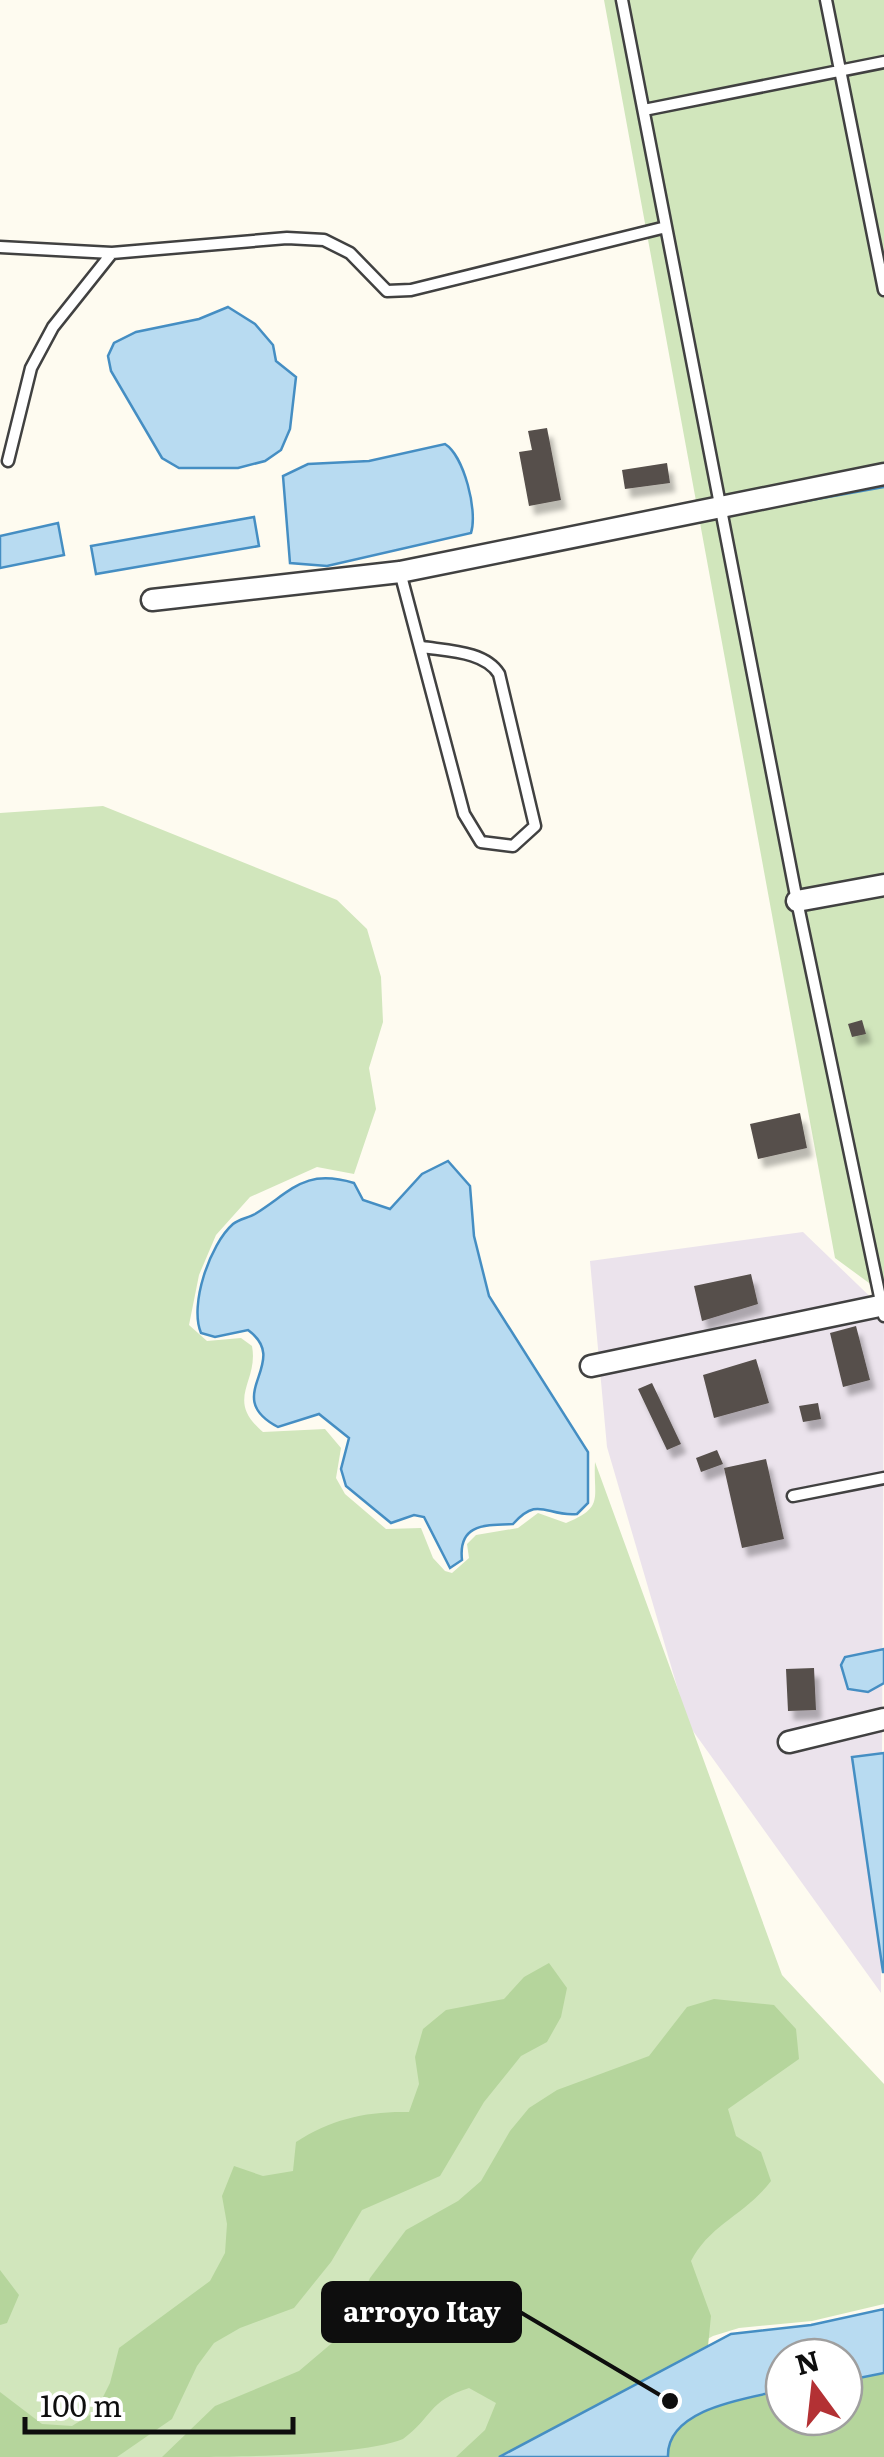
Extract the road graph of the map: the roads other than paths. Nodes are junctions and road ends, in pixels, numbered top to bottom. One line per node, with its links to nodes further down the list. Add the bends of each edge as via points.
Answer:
1 (622, 0): 5 (lane)
2 (826, 0): 4 (lane)
3 (884, 62): 4 (lane)
4 (840, 71): 5 (lane); 9 (lane)
5 (644, 110): 6 (lane)
6 (666, 227): 8 (lane, via 411,290 386,291 350,253 324,240); 12 (lane)
7 (0, 246): 8 (lane)
8 (112, 252): 10 (lane, via 31,368)
9 (884, 290)
10 (8, 461)
11 (884, 474): 12 (street)
12 (720, 506): 13 (street); 17 (lane)
13 (400, 572): 14 (street); 15 (lane)
14 (152, 600)
15 (422, 647): 15 (lane, via 471,829 482,842 513,846 534,826 499,674 478,658)
16 (884, 884): 17 (street)
17 (797, 901): 18 (lane)
18 (883, 1309): 19 (street)
19 (590, 1366)
20 (884, 1478): 21 (lane)
21 (794, 1496)
22 (884, 1719): 23 (street)
23 (789, 1742)

